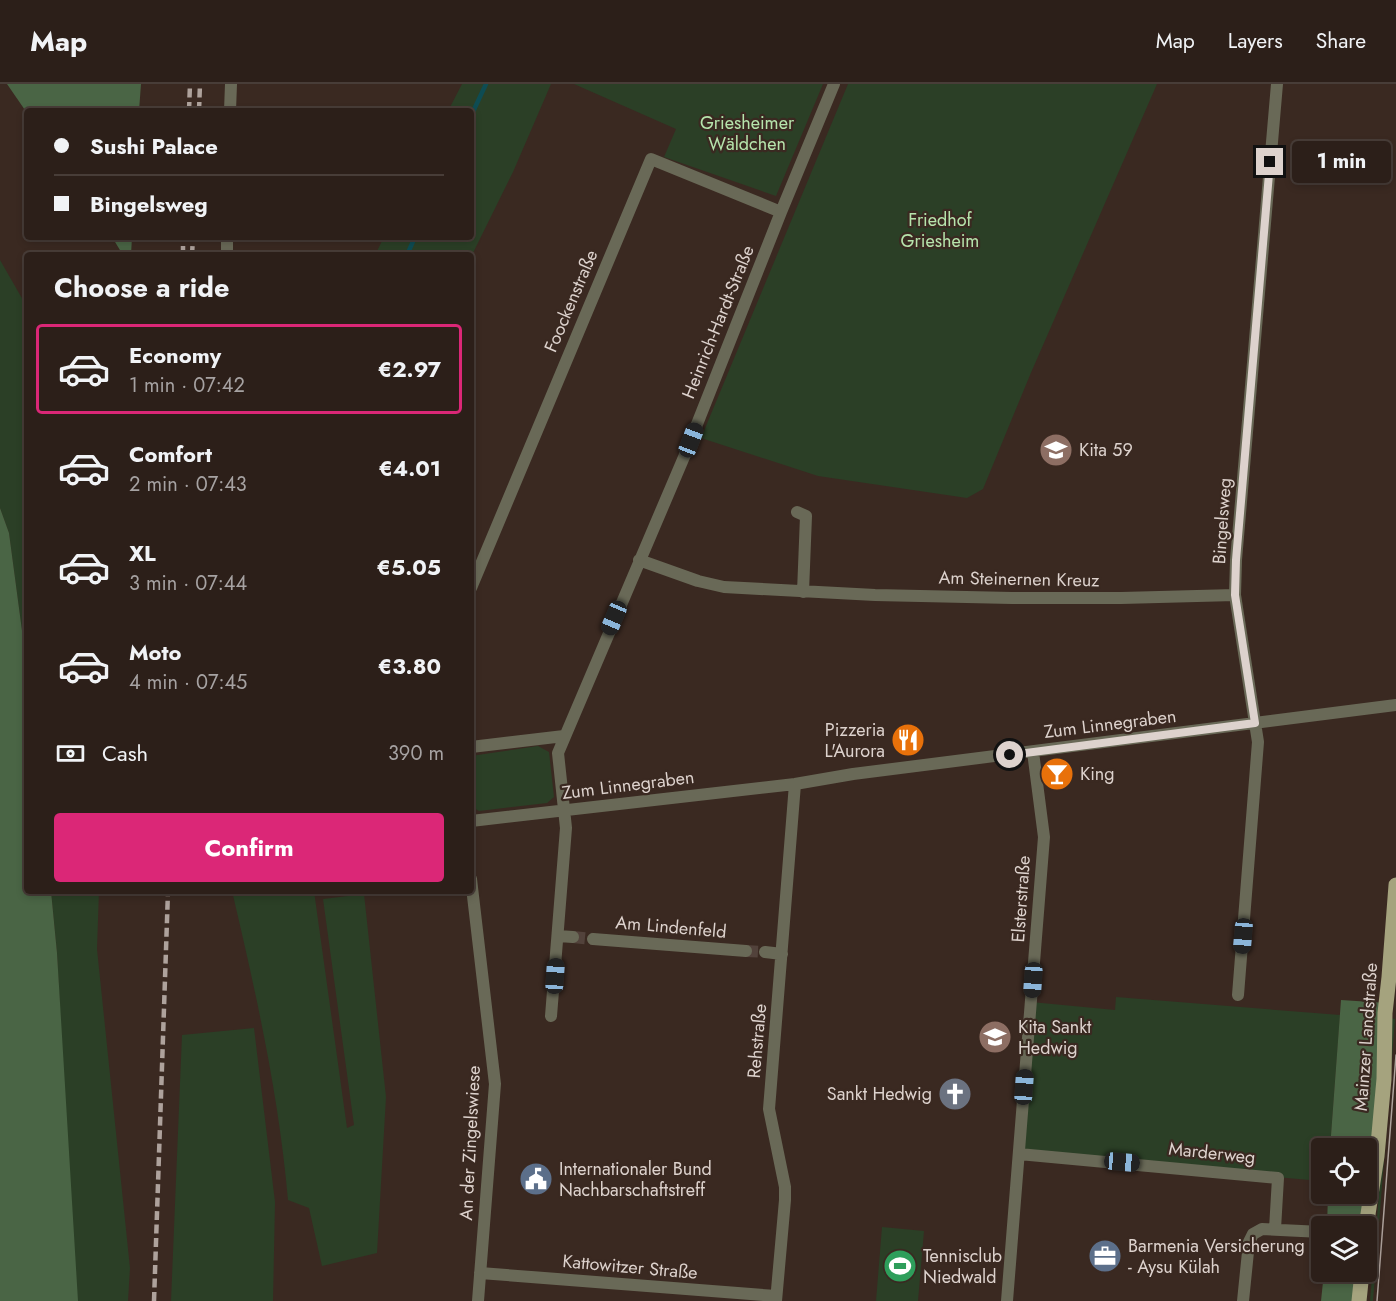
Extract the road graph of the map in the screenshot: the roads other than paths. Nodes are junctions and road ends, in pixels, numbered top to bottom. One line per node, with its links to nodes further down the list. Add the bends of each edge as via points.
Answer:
1 (231, 84): 4 (street)
2 (834, 84): 5 (street, Heinrich-Hardt-Straße)
3 (1276, 84): 10 (street, Bingelsweg)
4 (230, 108)
5 (781, 212): 7 (street, Heinrich-Hardt-Straße); 8 (street, Foockenstraße, via 651,159)
6 (797, 512): 9 (street, via 806,516)
7 (639, 560): 9 (street, Am Steinernen Kreuz, via 724,587); 13 (street, Heinrich-Hardt-Straße)
8 (474, 581)
9 (803, 592): 10 (street, Am Steinernen Kreuz, via 1024,598)
10 (1235, 595): 12 (street, Bingelsweg)
11 (1396, 705): 12 (street, Zum Linnegraben)
12 (1255, 723): 15 (street, Zum Linnegraben); 27 (street, Bingelsweg, via 1257,764)
13 (564, 736): 14 (street); 17 (street, Heinrich-Hardt-Straße, via 558,753)
14 (474, 747)
15 (1033, 752): 16 (street, Zum Linnegraben); 29 (street, Elsterstraße, via 1044,837)
16 (795, 784): 17 (street, Zum Linnegraben); 26 (street, Rehstraße)
17 (564, 810): 18 (street, Zum Linnegraben); 21 (street)
18 (474, 821)
19 (1396, 885): 30 (main road, Mainzer Landstraße, via 1384,1013 1377,1156)
20 (473, 894): 33 (street, An der Zingelswiese, via 495,1084)
21 (558, 936): 22 (street); 28 (street)
22 (573, 937)
23 (593, 939): 24 (street, Am Lindenfeld)
24 (746, 951)
25 (765, 952): 26 (street)
26 (782, 954): 35 (street, Rehstraße, via 770,1108 785,1200)
27 (1238, 995)
28 (551, 1016)
29 (1019, 1154): 31 (street, Marderweg, via 1278,1178); 37 (street, Elsterstraße)
30 (1368, 1216)
31 (1275, 1229): 32 (street); 38 (street, via 1262,1229 1249,1242)
32 (1311, 1231)
33 (480, 1273): 35 (street, Kattowitzer Straße); 36 (street, An der Zingelswiese)
34 (1361, 1282): 39 (main road)
35 (776, 1299)
36 (478, 1301)
37 (1007, 1301)
38 (1243, 1301)
39 (1359, 1301)

